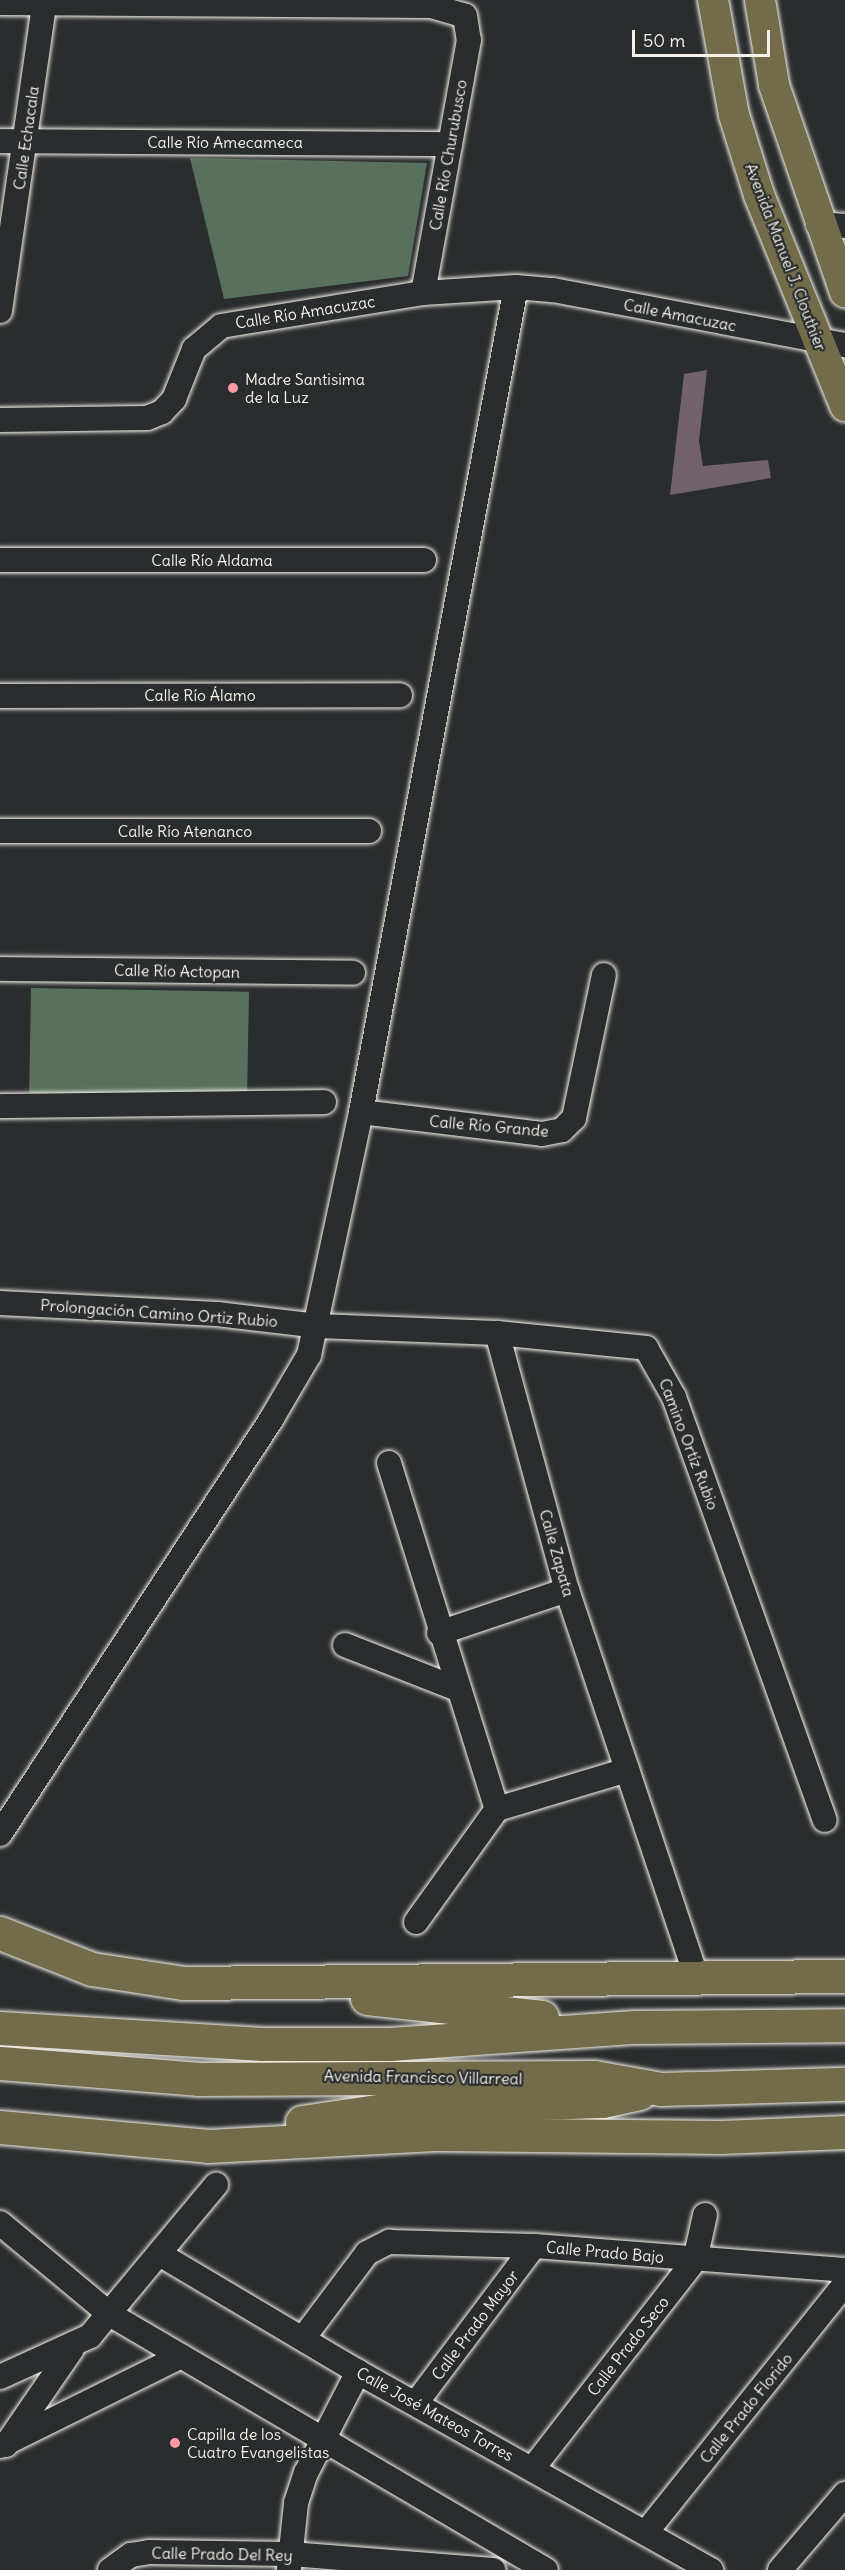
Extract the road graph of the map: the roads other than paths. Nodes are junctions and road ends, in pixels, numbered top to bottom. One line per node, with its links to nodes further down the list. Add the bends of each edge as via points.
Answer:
1 (712, 0): 14 (main road, Avenida Manuel J. Clouthier, via 734,115 752,172)
2 (760, 0): 8 (main road, via 774,85)
3 (45, 2): 4 (street); 6 (street, Calle Echacala); 7 (street, Calle Río Churubusco, via 431,6 465,16 469,40)
4 (0, 3)
5 (0, 141): 6 (street, Calle Río Amecameca)
6 (26, 141): 7 (street, Calle Río Amecameca); 9 (street, Calle Echacala)
7 (450, 144): 12 (street, Calle Río Churubusco)
8 (832, 225): 11 (main road)
9 (3, 273): 13 (street, Calle Echacala)
10 (516, 287): 12 (street, Calle Río Amacuzac); 14 (street, Calle Amacuzac); 28 (street)
11 (845, 292)
12 (423, 293): 16 (street, Calle Río Amacuzac, via 220,326 194,349 174,399 162,412 147,418)
13 (0, 311)
14 (831, 343): 15 (main road, Avenida Manuel J. Clouthier)
15 (845, 406)
16 (0, 420)
17 (0, 560): 18 (street, Calle Río Aldama)
18 (424, 560)
19 (400, 695): 20 (street, Calle Río Álamo)
20 (0, 696)
21 (0, 831): 22 (street, Calle Río Atenanco)
22 (369, 831)
23 (0, 969): 24 (street, Calle Río Actopan)
24 (353, 973)
25 (604, 975): 28 (street, Calle Río Grande, via 574,1118 562,1130 542,1134)
26 (324, 1101): 27 (street)
27 (0, 1106)
28 (361, 1112): 30 (street)
29 (0, 1303): 30 (street, Prolongación Camino Ortiz Rubio, via 217,1314)
30 (317, 1326): 31 (street, Camino Ortíz Rubio); 40 (street, via 309,1354 272,1418)
31 (497, 1333): 33 (street, Calle Zapata); 39 (street, Camino Ortíz Rubio, via 646,1348 660,1368)
32 (389, 1463): 34 (street)
33 (567, 1590): 34 (street); 37 (street, Calle Zapata)
34 (439, 1633): 36 (street)
35 (345, 1645): 36 (street)
36 (457, 1689): 38 (street)
37 (627, 1770): 38 (street); 44 (street, Calle Zapata)
38 (497, 1809): 41 (street)
39 (825, 1820)
40 (0, 1834)
41 (416, 1922)
42 (0, 1933): 45 (highway, via 92,1969 141,1980)
43 (845, 1976): 44 (highway)
44 (710, 1979): 45 (highway)
45 (278, 1985): 47 (highway)
46 (845, 2025): 47 (highway, Avenida Francisco Villarreal)
47 (634, 2027): 48 (highway, Avenida Francisco Villarreal, via 390,2043 286,2044)
48 (0, 2028)
49 (0, 2063): 51 (highway, Avenida Francisco Villarreal, via 199,2079 594,2077)
50 (845, 2084): 51 (highway, Avenida Francisco Villarreal)
51 (661, 2089): 54 (highway, via 602,2101 404,2107)
52 (0, 2127): 54 (highway)
53 (845, 2132): 54 (highway, via 720,2136 436,2134 208,2146)
54 (143, 2143)
55 (216, 2185): 59 (street)
56 (705, 2215): 60 (street, Calle Prado Seco)
57 (0, 2223): 63 (street)
58 (534, 2246): 60 (street, Calle Prado Bajo); 64 (street, Calle Prado Bajo, via 403,2242 377,2246); 69 (street, Calle Prado Mayor)
59 (160, 2255): 63 (street); 64 (street, Calle José Mateos Torres)
60 (695, 2260): 61 (street, Calle Prado Bajo); 72 (street, Calle Prado Seco)
61 (845, 2270)
62 (845, 2284): 74 (street, Calle Prado Florido)
63 (111, 2315): 65 (street); 66 (street)
64 (304, 2337): 67 (street, Calle José Mateos Torres)
65 (74, 2347): 68 (street); 71 (street)
66 (181, 2356): 70 (street); 71 (street)
67 (358, 2372): 69 (street, Calle José Mateos Torres); 70 (street)
68 (0, 2377)
69 (416, 2403): 72 (street, Calle José Mateos Torres)
70 (324, 2437): 75 (street, via 297,2504); 78 (street)
71 (3, 2442)
72 (533, 2468): 74 (street, Calle José Mateos Torres)
73 (845, 2494): 80 (street)
74 (647, 2531): 79 (street, Calle José Mateos Torres)
75 (289, 2562): 76 (street, Calle Prado Del Rey, via 131,2555); 77 (street, Calle Prado Del Rey)
76 (110, 2570)
77 (493, 2570)
78 (546, 2570)
79 (711, 2570)
80 (780, 2570)

